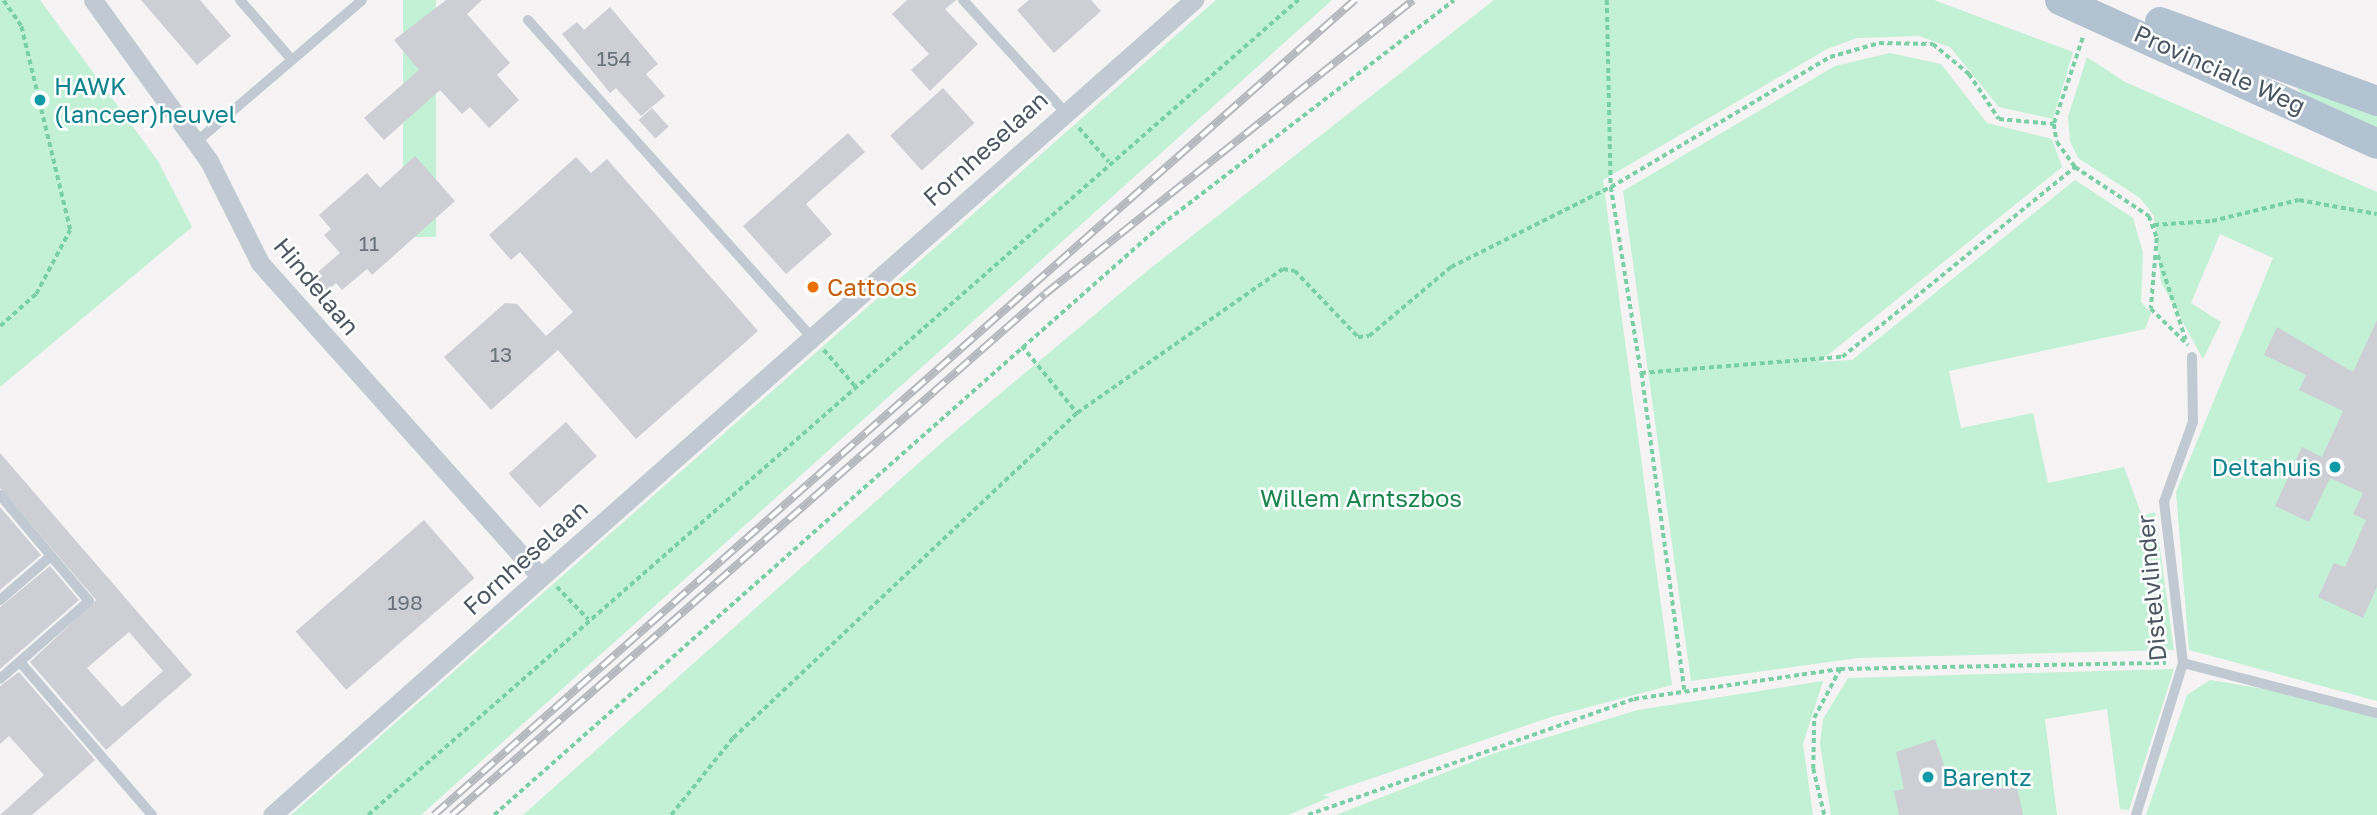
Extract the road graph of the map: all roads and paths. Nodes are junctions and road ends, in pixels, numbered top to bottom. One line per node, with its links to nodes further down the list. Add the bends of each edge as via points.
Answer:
1 (3, 0): 26 (path, via 21,26 70,230 36,294)
2 (93, 0): 18 (street, Hindelaan)
3 (240, 0): 13 (lane)
4 (362, 0): 13 (lane)
5 (963, 0): 16 (lane)
6 (1194, 0): 16 (street, Fornheselaan)
7 (1298, 0): 20 (path)
8 (1454, 0): 29 (path, via 1161,225)
9 (1607, 0): 22 (path)
10 (2060, 0): 19 (main road, Provinciale Weg)
11 (2091, 0): 15 (main road, Provinciale Weg)
12 (528, 20): 27 (lane)
13 (292, 60): 18 (lane)
14 (2075, 60): 17 (path)
15 (2377, 101)
16 (1064, 111): 20 (path); 27 (street, Fornheselaan)
17 (2054, 124): 21 (path, via 2057,142); 22 (path, via 1999,119 1969,74 1933,44 1879,43 1830,57)
18 (196, 142): 36 (street, Hindelaan, via 260,263)
19 (2377, 144)
20 (1110, 163): 32 (path)
21 (2075, 167): 24 (path, via 2135,202); 31 (path, via 1842,357)
22 (1611, 187): 31 (path); 33 (path, via 1451,267 1368,336 1358,337 1295,271 1283,269)
23 (2377, 214): 24 (path, via 2299,200 2212,221)
24 (2154, 225): 25 (path)
25 (2157, 253): 28 (path); 28 (path, via 2151,309)
26 (0, 326)
27 (811, 336): 32 (path); 36 (street, Fornheselaan)
28 (2187, 342): 30 (path)
29 (1022, 346): 33 (path); 48 (path)
30 (2192, 357): 40 (lane, Distelvlinder, via 2193,422 2164,502)
31 (1640, 373): 43 (path)
32 (855, 386): 38 (path)
33 (1077, 413): 49 (path, via 733,738)
34 (2, 502): 35 (lane)
35 (51, 556): 37 (lane); 39 (lane, via 89,601)
36 (541, 577): 38 (path); 46 (street, Fornheselaan)
37 (0, 600)
38 (589, 620): 47 (path)
39 (19, 662): 42 (lane); 45 (lane)
40 (2183, 663): 41 (path); 44 (lane); 52 (lane, Distelvlinder)
41 (1840, 669): 43 (path); 51 (path, via 1814,718 1813,769)
42 (0, 679)
43 (1684, 690): 50 (path, via 1509,740)
44 (2377, 713)
45 (152, 815)
46 (272, 815)
47 (368, 815)
48 (494, 815)
49 (671, 815)
50 (1308, 815)
51 (1824, 815)
52 (2136, 815)

